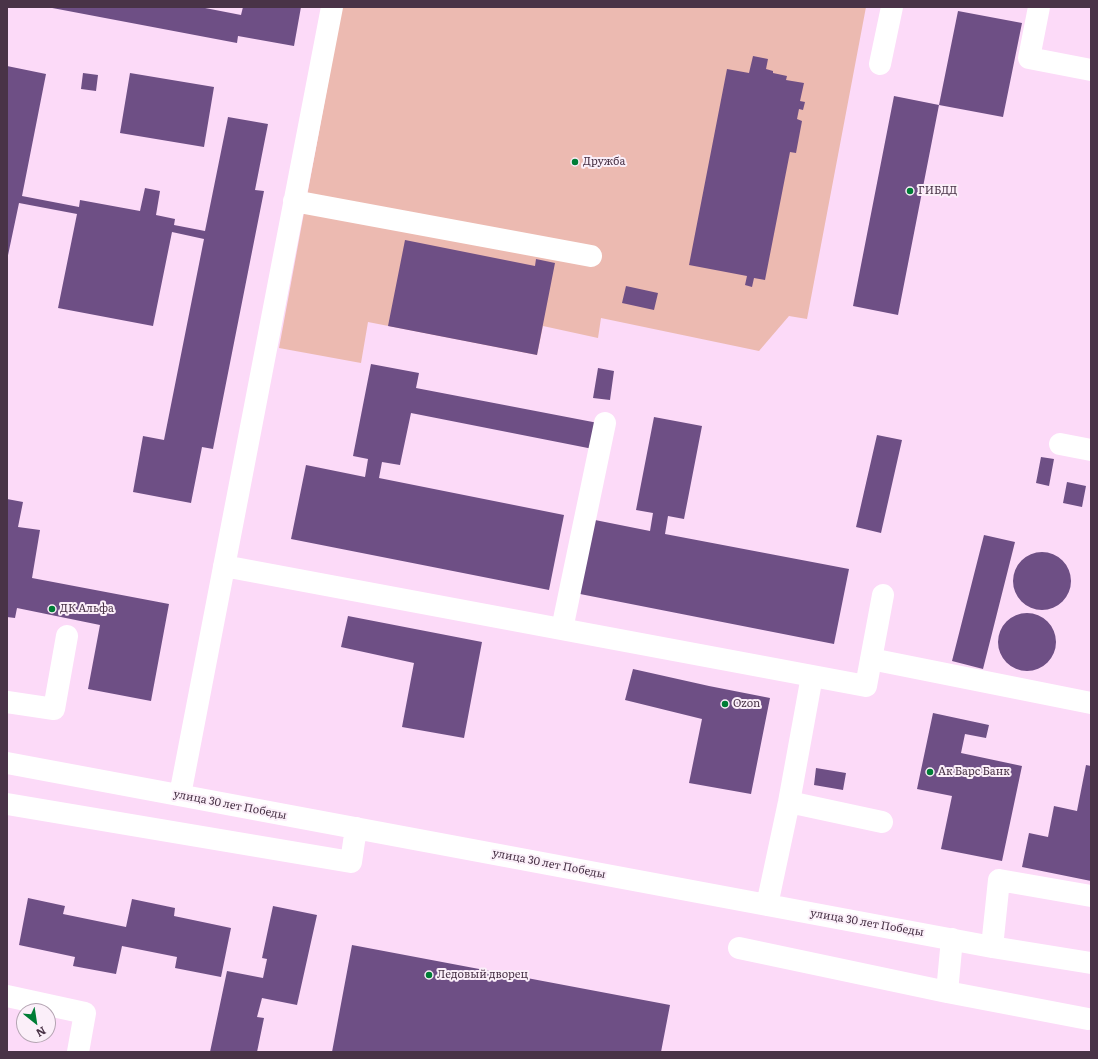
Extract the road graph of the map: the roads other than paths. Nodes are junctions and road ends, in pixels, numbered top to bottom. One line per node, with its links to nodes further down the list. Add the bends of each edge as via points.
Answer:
1 (332, 7): 6 (street)
2 (892, 7): 4 (street)
3 (1039, 7): 5 (street, via 1028,58)
4 (880, 64)
5 (1091, 70)
6 (294, 201): 7 (street); 11 (street)
7 (591, 256)
8 (605, 423): 13 (street)
9 (1060, 444): 10 (street)
10 (1091, 450)
11 (224, 566): 13 (street); 20 (street)
12 (883, 595): 15 (street)
13 (562, 629): 16 (street)
14 (67, 636): 17 (street, via 54,709)
15 (872, 659): 16 (street, via 866,686); 18 (street)
16 (812, 676): 21 (street)
17 (7, 702)
18 (1091, 703)
19 (7, 763): 20 (street, улица 30 лет Победы)
20 (180, 795): 24 (street, улица 30 лет Победы)
21 (789, 802): 23 (street); 26 (street)
22 (7, 804): 24 (street, via 351,862)
23 (882, 822)
24 (356, 828): 26 (street, улица 30 лет Победы)
25 (1091, 896): 28 (street, via 999,880)
26 (768, 905): 27 (street, улица 30 лет Победы)
27 (952, 939): 28 (street, улица 30 лет Победы); 31 (street)
28 (992, 946): 30 (street, улица 30 лет Победы)
29 (739, 948): 31 (street)
30 (1091, 963)
31 (947, 992): 33 (street)
32 (7, 996): 34 (street, via 85,1013)
33 (1088, 1020)
34 (78, 1052)

